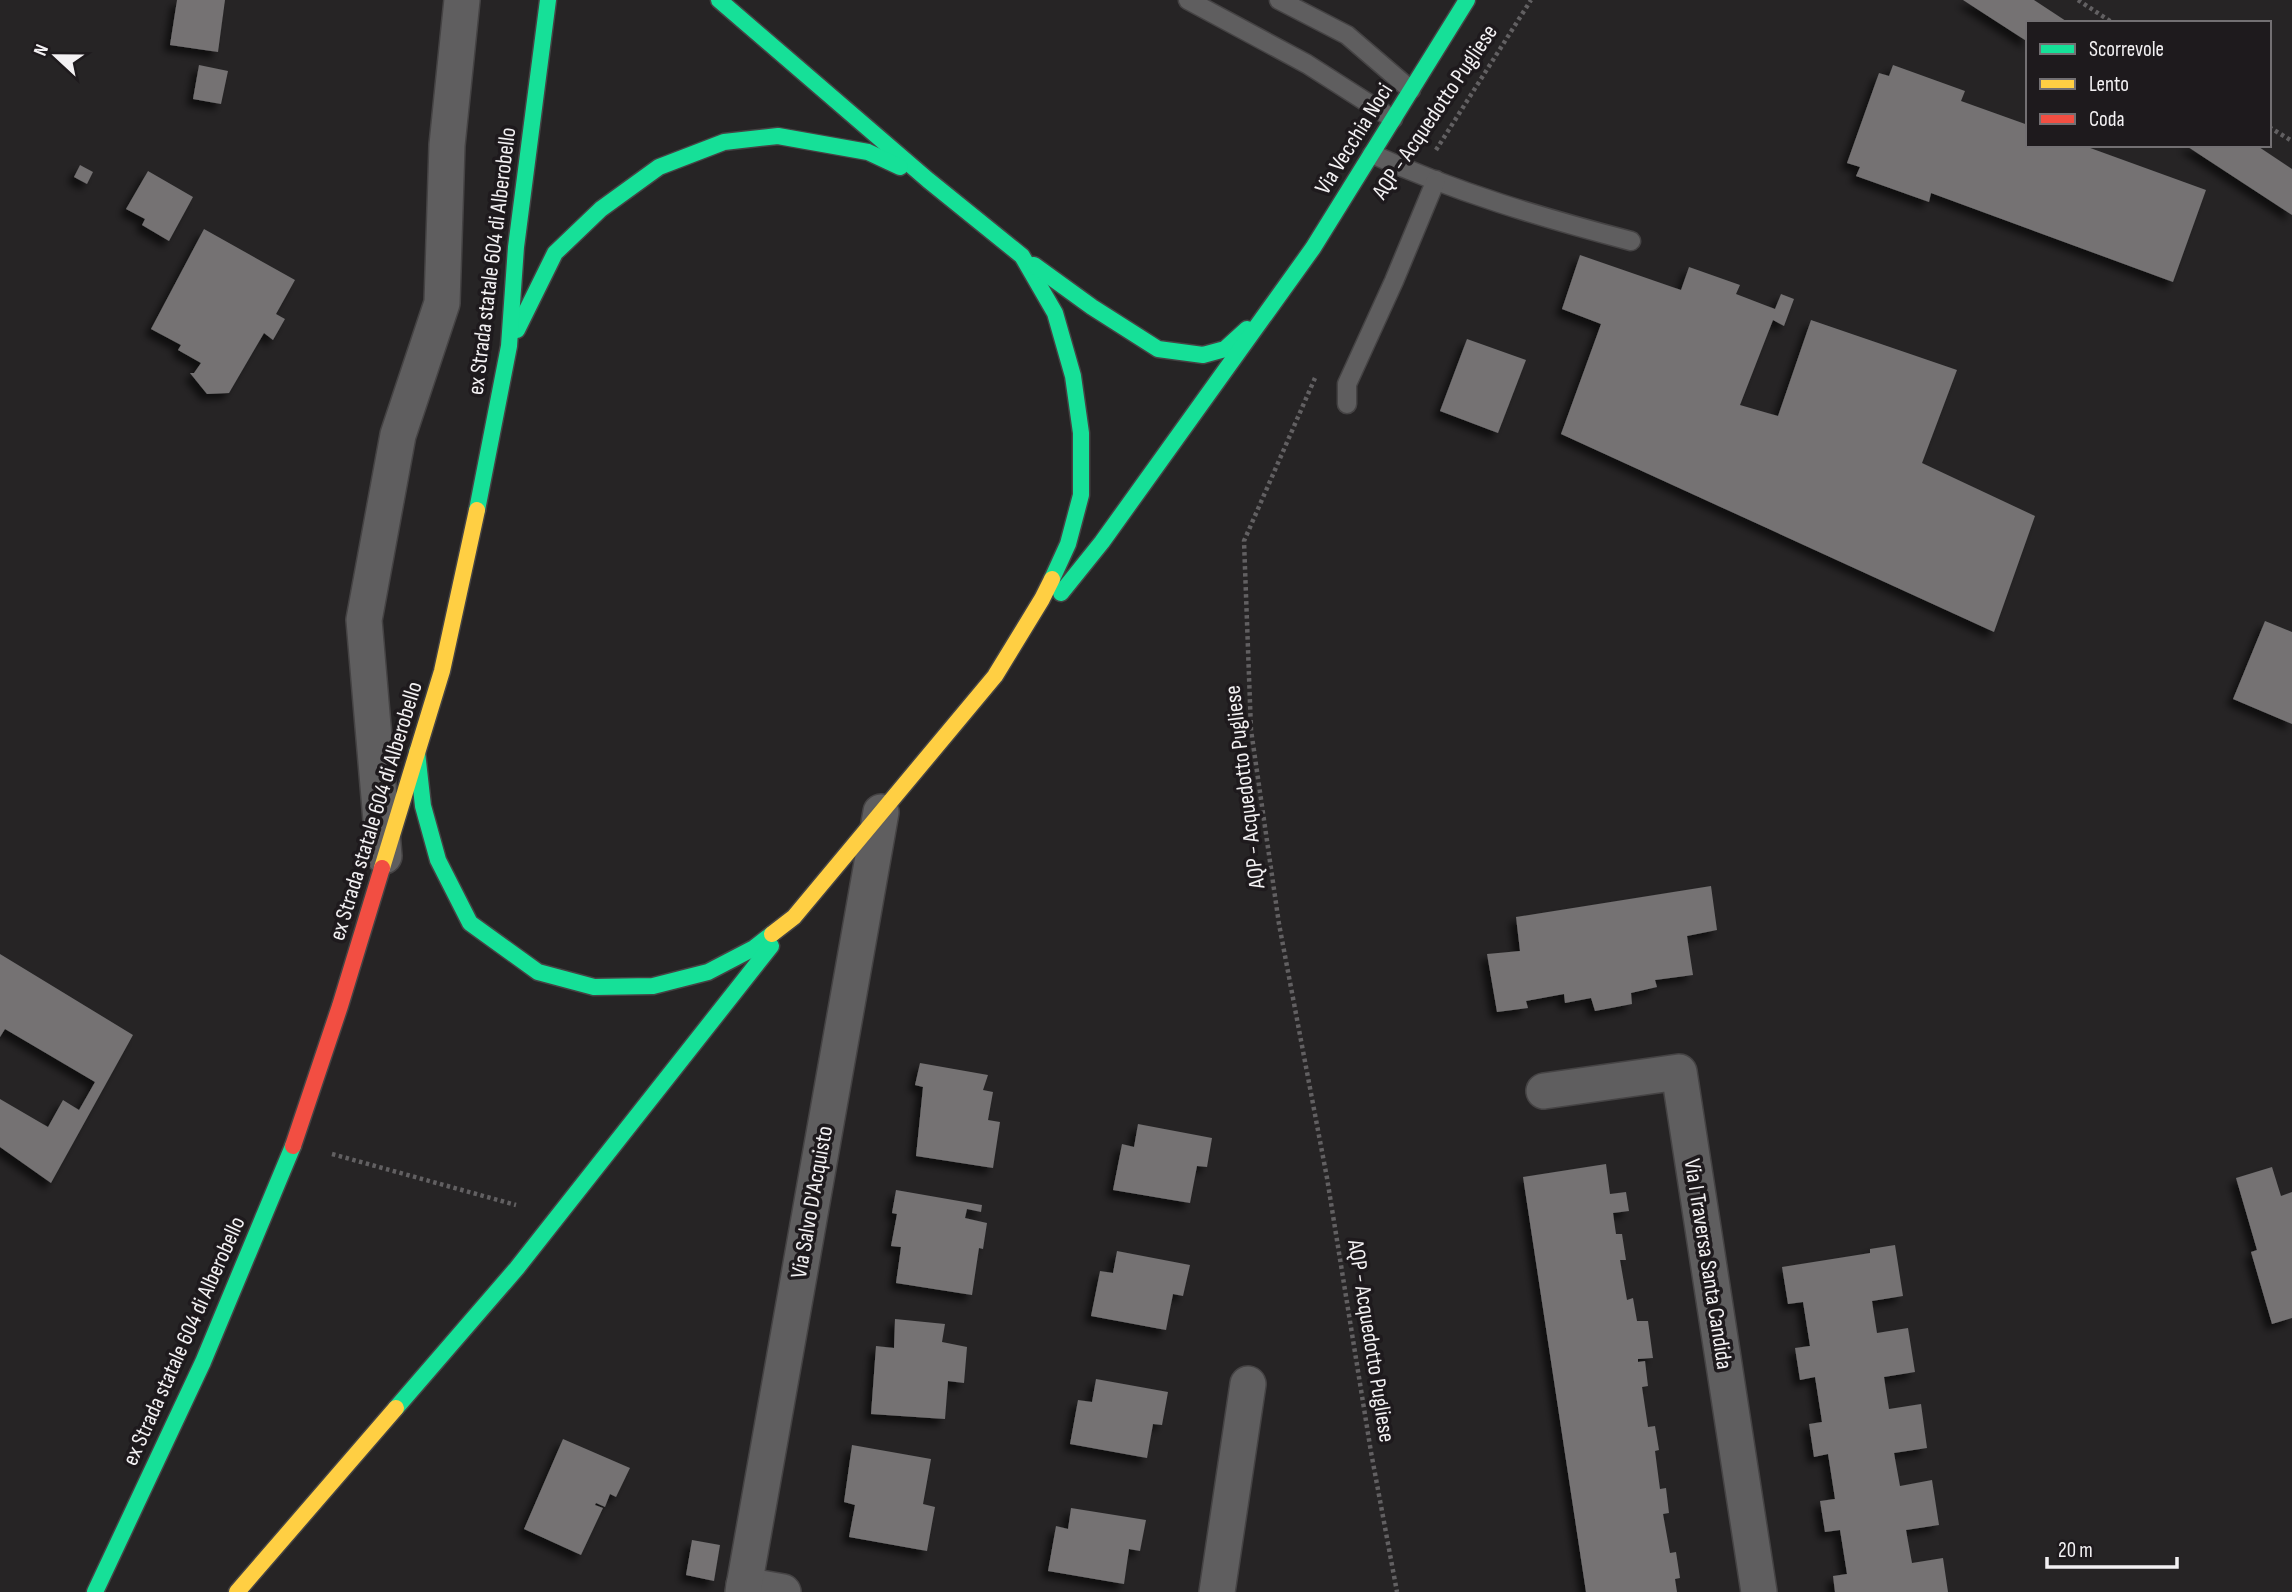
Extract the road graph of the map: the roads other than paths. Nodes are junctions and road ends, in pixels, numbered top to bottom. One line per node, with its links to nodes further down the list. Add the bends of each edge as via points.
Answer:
1 (462, 0): 20 (street, via 447,145 442,303 398,435 364,620)
2 (548, 0): 15 (main road, ex Strada statale 604 di Alberobello, via 516,247)
3 (719, 0): 10 (main road)
4 (1188, 0): 8 (lane, via 1307,64)
5 (1279, 0): 7 (lane, via 1347,35)
6 (1467, 0): 7 (main road, Via Vecchia Noci)
7 (1411, 90): 8 (main road, Via Vecchia Noci)
8 (1393, 118): 9 (main road, Via Vecchia Noci)
9 (1372, 154): 11 (lane); 14 (main road, Via Vecchia Noci)
10 (928, 180): 13 (main road); 15 (main road, via 868,152 778,136 724,142 659,167 601,209 555,253)
11 (1436, 180): 12 (lane, via 1547,219); 16 (lane, via 1347,384)
12 (1631, 241)
13 (1023, 256): 14 (main road, via 1158,349 1203,355 1225,349); 17 (main road, via 1055,313 1073,376 1081,433 1081,495 1068,544)
14 (1276, 301): 17 (main road, via 1101,542)
15 (509, 346): 18 (main road, ex Strada statale 604 di Alberobello, via 442,671)
16 (1347, 404)
17 (995, 676): 19 (main road)
18 (417, 752): 20 (main road, ex Strada statale 604 di Alberobello); 21 (main road, via 423,806 438,860 470,923 538,972 594,987 653,986 708,972 754,948)
19 (881, 812): 21 (main road); 24 (street, Via Salvo D'Acquisto)
20 (384, 863): 25 (main road, ex Strada statale 604 di Alberobello, via 294,1144 203,1362)
21 (794, 916): 26 (main road, via 517,1268)
22 (1544, 1091): 29 (street, Via I Traversa Santa Candida, via 1679,1072)
23 (1248, 1384): 28 (street)
24 (744, 1589): 27 (street)
25 (95, 1592)
26 (237, 1592)
27 (783, 1592)
28 (1217, 1592)
29 (1759, 1592)

